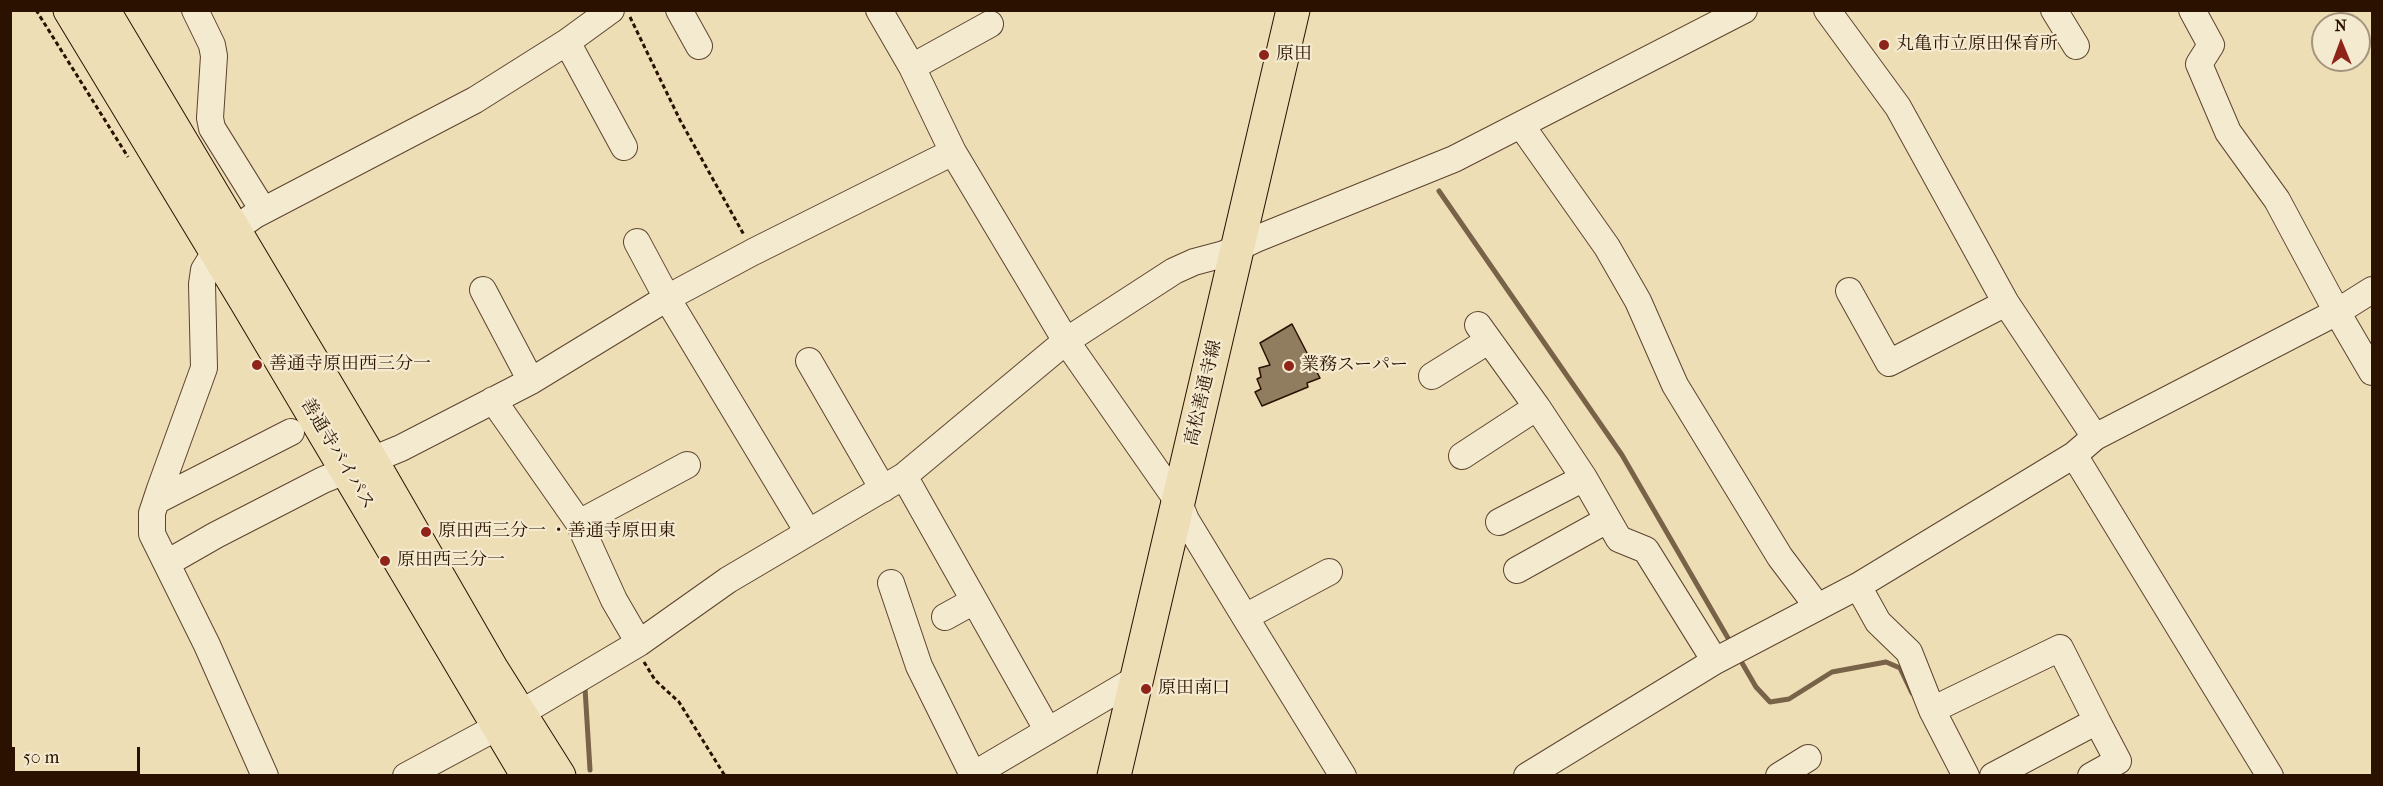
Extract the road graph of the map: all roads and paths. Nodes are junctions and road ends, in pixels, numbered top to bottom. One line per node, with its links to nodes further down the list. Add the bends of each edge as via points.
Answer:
1 (70, 10): 22 (main road, 善通寺バイパス)
2 (103, 10): 22 (main road, 善通寺バイパス)
3 (195, 10): 21 (street, via 214,56 212,128)
4 (611, 10): 14 (street)
5 (627, 10): 25 (path, via 680,120)
6 (679, 10): 15 (street)
7 (879, 10): 17 (street)
8 (1293, 10): 24 (main road, 高松善通寺線)
9 (1744, 10): 18 (street)
10 (1827, 10): 30 (street, via 1898,107)
11 (2054, 10): 16 (street)
12 (2192, 10): 31 (street, via 2211,45 2199,64 2228,132 2277,200)
13 (990, 24): 17 (street)
14 (567, 42): 19 (street); 21 (street, via 475,100)
15 (699, 46)
16 (2076, 46)
17 (912, 67): 20 (street)
18 (1521, 125): 24 (street, via 1454,159); 59 (street, via 1607,247 1638,301 1675,385 1780,557)
19 (624, 147)
20 (953, 152): 25 (street); 32 (street)
21 (263, 210): 22 (street)
22 (225, 240): 44 (main road, 善通寺バイパス); 47 (street, via 204,270 204,368)
23 (637, 242): 29 (street)
24 (1238, 248): 32 (street, via 1174,271); 48 (main road, 高松善通寺線)
25 (753, 252): 29 (street)
26 (2373, 290): 31 (street)
27 (483, 291): 36 (street)
28 (1849, 291): 30 (street, via 1889,363)
29 (667, 298): 36 (street); 52 (street)
30 (2006, 303): 40 (street)
31 (2337, 312): 34 (street); 40 (street)
32 (1066, 341): 46 (street); 48 (street)
33 (808, 361): 46 (street)
34 (2373, 372)
35 (1432, 376): 38 (street, via 1483,333)
36 (531, 381): 37 (street)
37 (493, 400): 44 (street); 51 (street)
38 (1537, 407): 42 (street); 45 (street)
39 (291, 432): 47 (street)
40 (2095, 437): 41 (street)
41 (2074, 455): 57 (street); 82 (street)
42 (1462, 456)
43 (687, 465): 51 (street)
44 (359, 466): 53 (street, via 323,480); 66 (main road, 善通寺バイパス)
45 (1584, 478): 49 (street); 50 (street)
46 (893, 483): 52 (street); 58 (street)
47 (156, 501): 53 (street, via 152,534)
48 (1179, 503): 61 (street); 64 (main road, 高松善通寺線)
49 (1607, 520): 54 (street); 63 (street, via 1619,538 1646,550)
50 (1499, 522)
51 (579, 523): 62 (street)
52 (808, 532): 62 (street, via 728,580)
53 (166, 563): 70 (street)
54 (1516, 570)
55 (1329, 572): 61 (street)
56 (891, 583): 68 (street, via 919,666 973,775)
57 (1858, 586): 59 (street); 65 (street, via 1878,622 1909,652)
58 (974, 601): 60 (street); 68 (street)
59 (1817, 606): 63 (street)
60 (945, 617)
61 (1245, 617): 76 (street)
62 (637, 644): 66 (street); 74 (path, via 655,680 679,702)
63 (1715, 661): 77 (street)
64 (1136, 679): 68 (street); 75 (main road, 高松善通寺線)
65 (1932, 710): 67 (street, via 2060,648); 79 (street)
66 (510, 719): 71 (street); 72 (main road, 善通寺バイパス); 73 (main road, 善通寺バイパス)
67 (2097, 721): 80 (street); 81 (street, via 2118,761)
68 (1048, 731)
69 (1809, 758): 78 (street)
70 (265, 776)
71 (406, 776)
72 (528, 776)
73 (559, 776)
74 (725, 776)
75 (1114, 776)
76 (1343, 776)
77 (1527, 776)
78 (1779, 776)
79 (1966, 776)
80 (1993, 776)
81 (2091, 776)
82 (2270, 776)

